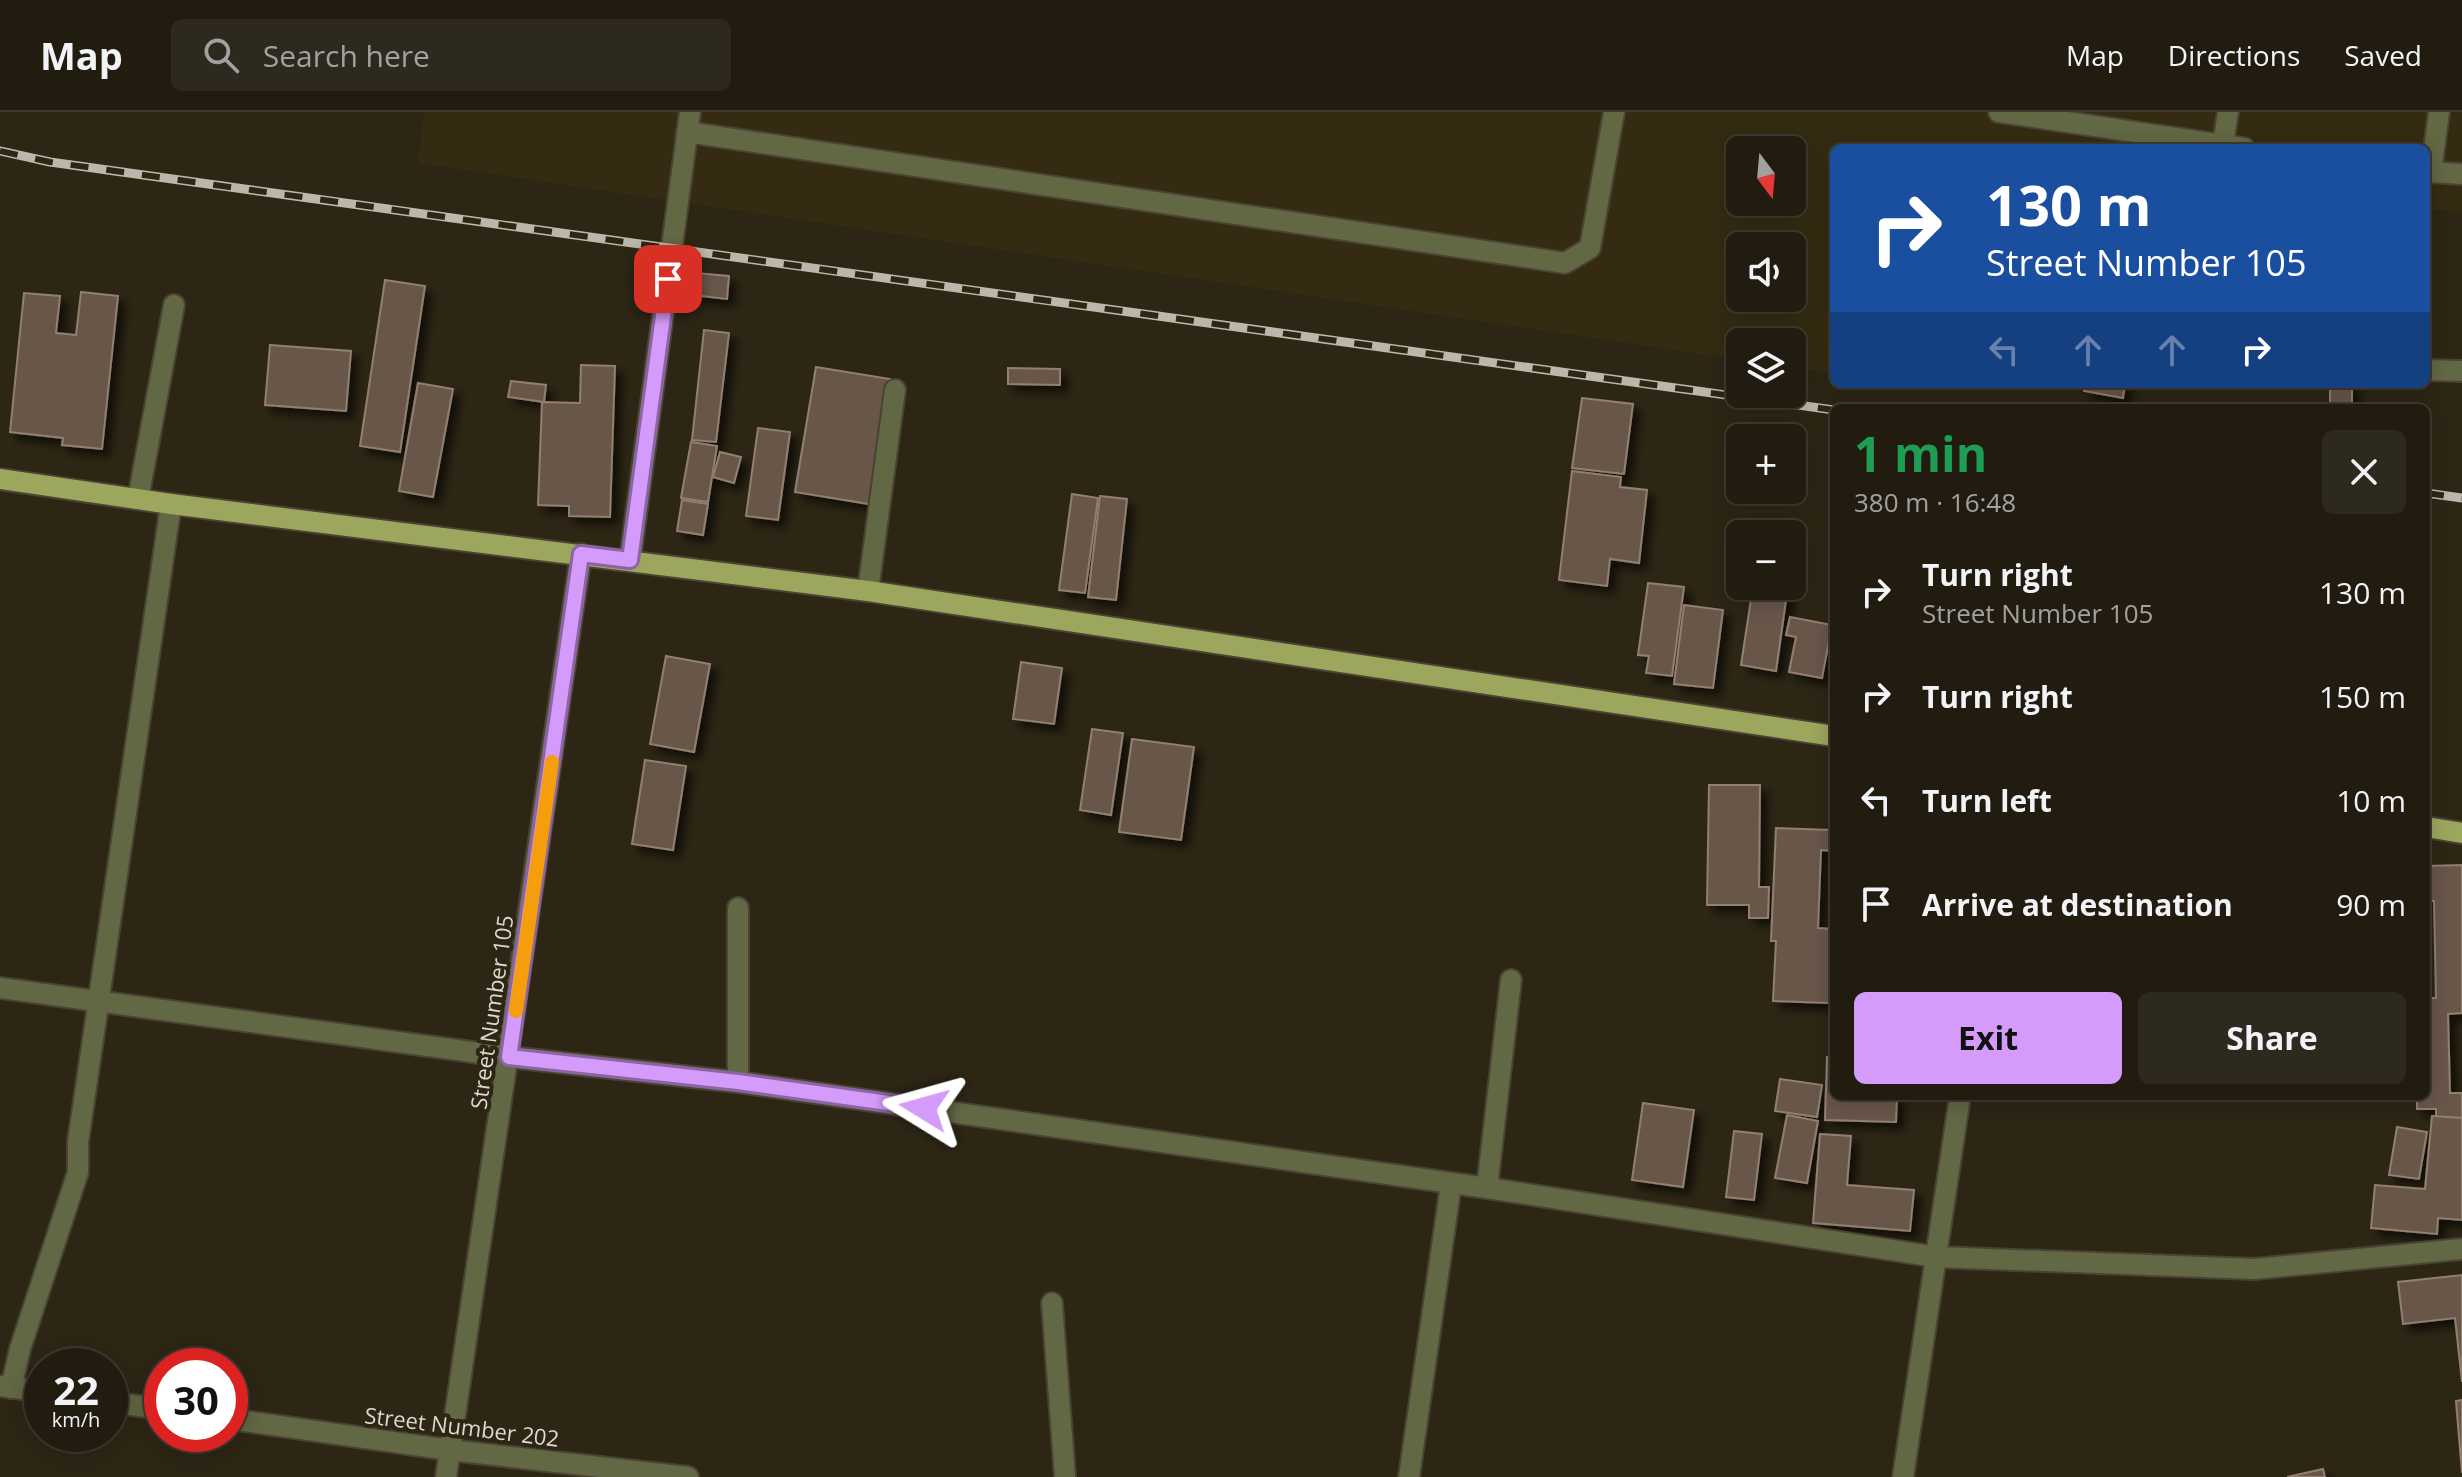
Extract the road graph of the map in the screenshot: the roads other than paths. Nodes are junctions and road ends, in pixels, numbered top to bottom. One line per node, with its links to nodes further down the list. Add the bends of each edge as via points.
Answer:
1 (1614, 112): 5 (street, via 1590,248 1565,263)
2 (2228, 112): 7 (street)
3 (2439, 112): 8 (street)
4 (2009, 113): 6 (street)
5 (689, 122): 19 (street)
6 (2216, 144)
7 (2223, 144)
8 (2430, 165)
9 (2430, 171): 10 (street)
10 (2462, 174)
11 (174, 305): 16 (street)
12 (2430, 370): 13 (street)
13 (2462, 371)
14 (895, 390): 20 (street)
15 (0, 479): 16 (main road)
16 (138, 499): 17 (main road)
17 (171, 504): 18 (main road); 27 (street)
18 (581, 554): 19 (main road); 28 (street, Street Number 105)
19 (630, 560): 20 (main road)
20 (868, 591): 21 (main road)
21 (1830, 735)
22 (2430, 828): 23 (main road)
23 (2462, 833)
24 (738, 908): 29 (street)
25 (1511, 980): 32 (street)
26 (0, 988): 27 (street)
27 (100, 1004): 28 (street); 36 (street, via 78,1172)
28 (509, 1057): 29 (street); 38 (street, Street Number 105)
29 (738, 1082): 31 (street)
30 (1959, 1100): 34 (street)
31 (1451, 1184): 32 (street); 42 (street)
32 (1487, 1188): 34 (street)
33 (2462, 1249): 34 (street, via 2254,1269)
34 (1937, 1257): 43 (street)
35 (1052, 1303): 41 (street)
36 (6, 1387)
37 (248, 1422): 38 (street, Street Number 202)
38 (450, 1450): 39 (street, Street Number 105); 40 (street, Street Number 202)
39 (446, 1477)
40 (688, 1477)
41 (1065, 1477)
42 (1409, 1477)
43 (1903, 1477)

